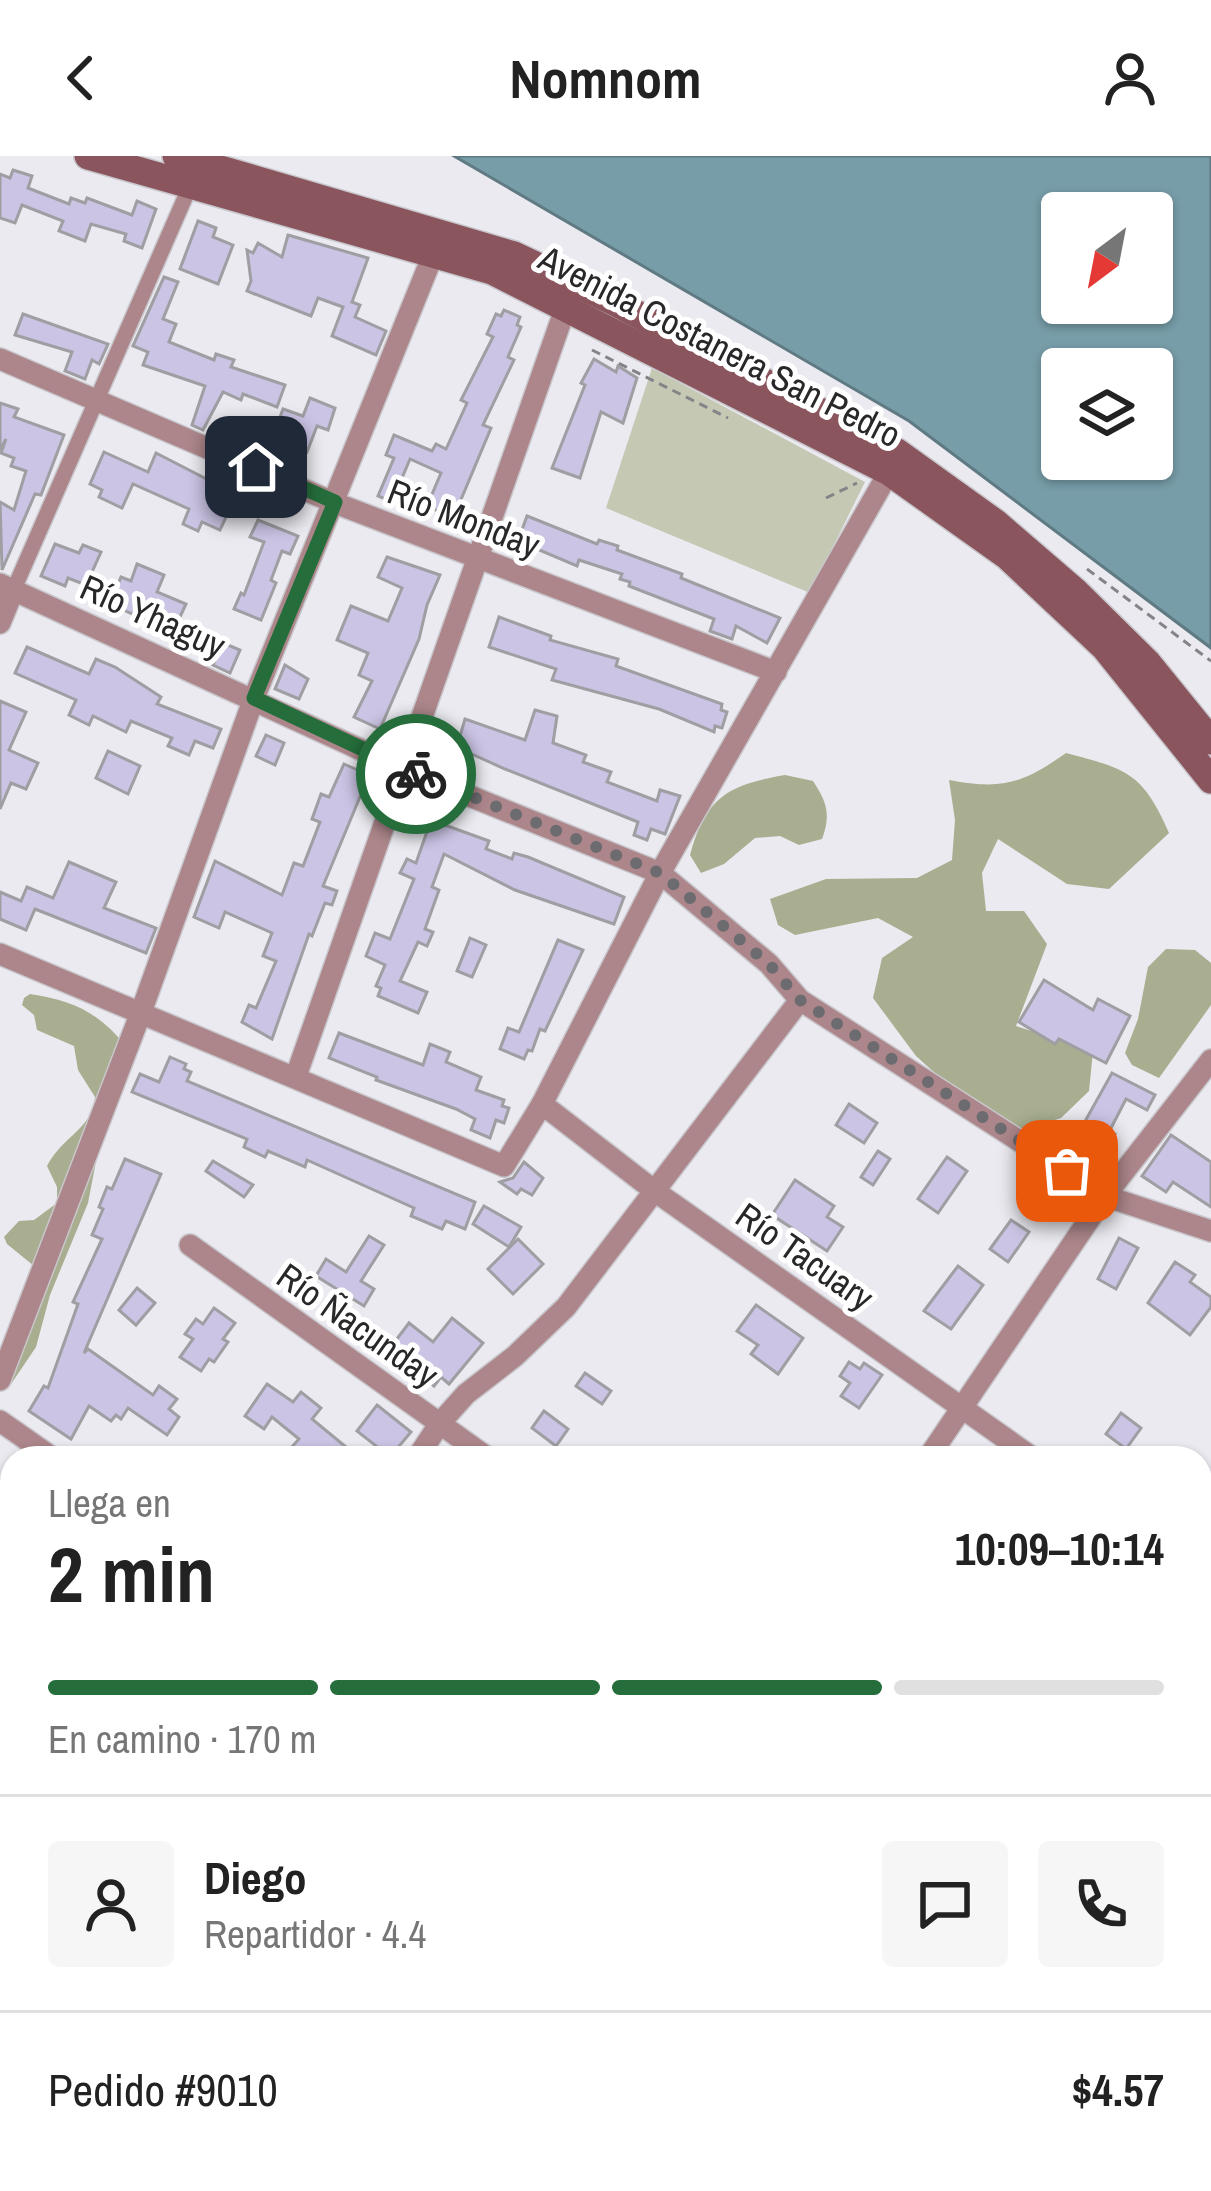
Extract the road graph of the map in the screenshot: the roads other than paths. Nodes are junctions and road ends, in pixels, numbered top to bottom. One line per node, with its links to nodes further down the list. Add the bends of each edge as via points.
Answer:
1 (88, 156): 3 (main road, Avenida Costanera San Pedro)
2 (176, 156): 4 (main road, Avenida Costanera San Pedro)
3 (191, 184): 4 (main road, Avenida Costanera San Pedro); 7 (street)
4 (437, 244): 5 (main road, Avenida Costanera San Pedro, via 492,272); 9 (street)
5 (570, 295): 8 (main road, Avenida Costanera San Pedro); 10 (street); 15 (main road, Avenida Costanera San Pedro, via 897,452 1076,592)
6 (0, 359): 7 (street, Río Monday)
7 (97, 397): 9 (street, Río Monday); 11 (street)
8 (889, 472): 13 (street); 17 (main road, Avenida Costanera San Pedro, via 1007,556 1089,633)
9 (335, 502): 10 (street, Río Monday); 14 (street)
10 (479, 559): 13 (street, Río Monday); 16 (street)
11 (7, 586): 12 (street); 14 (street, Río Yhaguy)
12 (0, 623)
13 (776, 672): 18 (street)
14 (254, 698): 16 (street, Río Yhaguy); 21 (street)
15 (1211, 741)
16 (403, 769): 18 (street, Río Yhaguy); 23 (street)
17 (1211, 780)
18 (660, 873): 20 (street, Río Yhaguy); 24 (street)
19 (0, 954): 21 (street)
20 (800, 1000): 25 (street); 26 (street, Río Yhaguy)
21 (140, 1015): 23 (street); 29 (street)
22 (1211, 1060): 26 (street)
23 (296, 1076): 24 (street, via 504,1166)
24 (542, 1104): 25 (street, Río Tacuary)
25 (656, 1192): 30 (street, Río Tacuary); 32 (street, via 566,1307)
26 (1105, 1196): 27 (street, Río Yhaguy); 30 (street)
27 (1211, 1231)
28 (190, 1246): 32 (street, Río Ñacunday)
29 (0, 1379)
30 (965, 1408): 36 (street); 37 (street, Río Tacuary)
31 (0, 1420): 33 (street)
32 (440, 1423): 34 (street); 35 (street, Río Ñacunday)
33 (36, 1446)
34 (425, 1446)
35 (472, 1446)
36 (937, 1446)
37 (1017, 1446)

